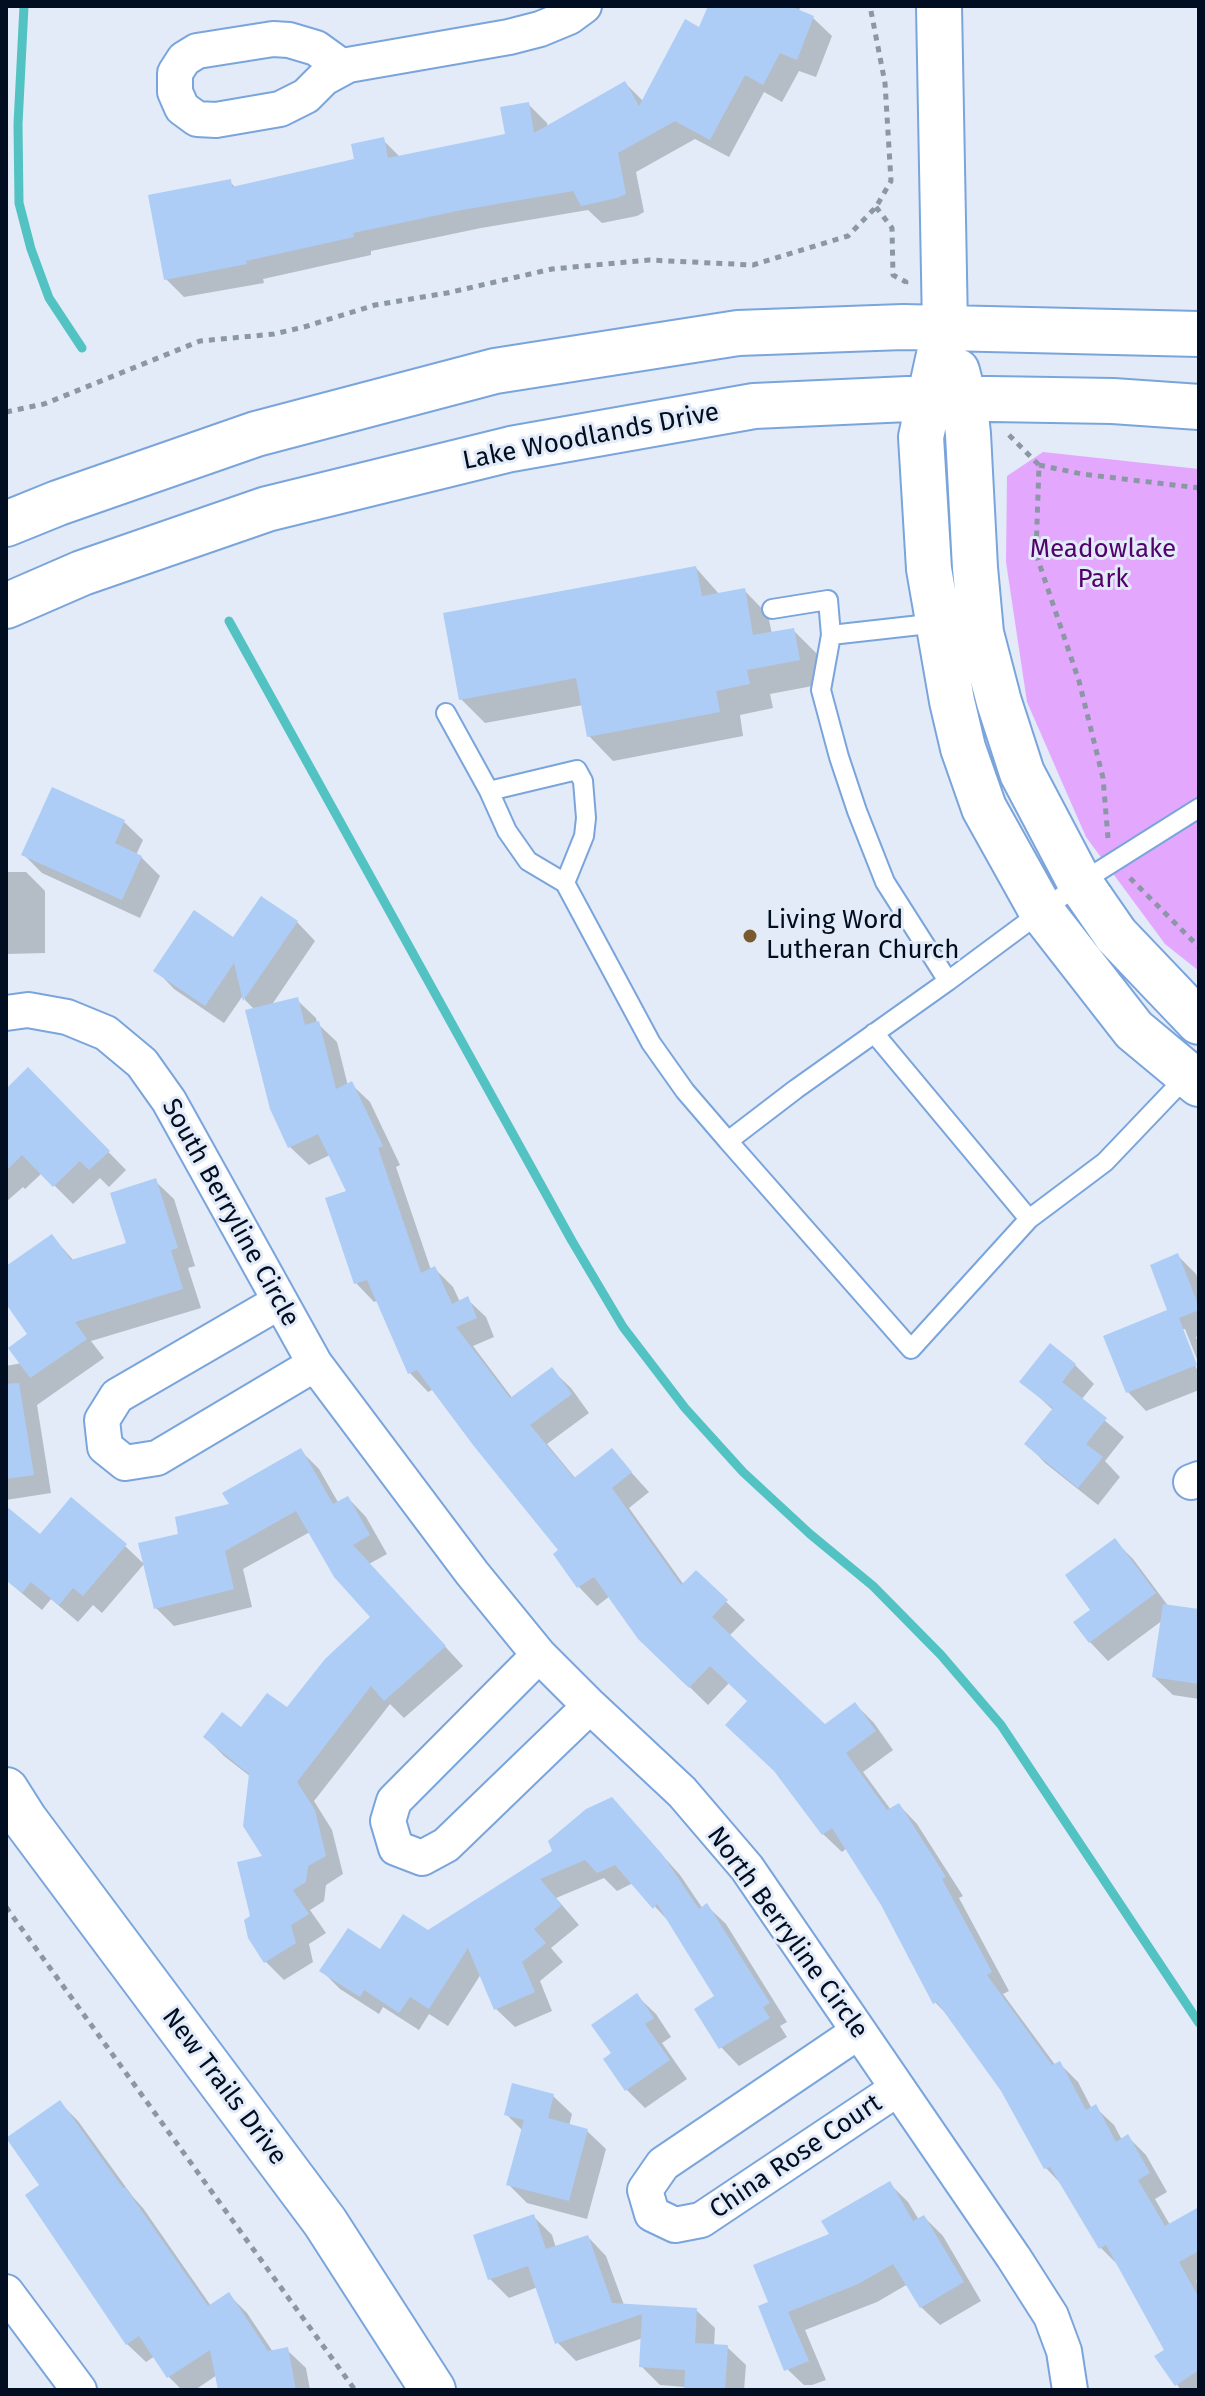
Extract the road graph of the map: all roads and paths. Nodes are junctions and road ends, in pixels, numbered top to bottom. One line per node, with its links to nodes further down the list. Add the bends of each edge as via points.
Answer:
1 (584, 6): 4 (street, via 540,29)
2 (870, 6): 5 (path, via 885,83 891,181)
3 (939, 6): 6 (street)
4 (348, 65)
5 (876, 207): 6 (path, via 892,228 893,275 906,282); 10 (path, via 848,236 753,265 649,260 552,269 375,305 274,334 200,341 44,404)
6 (924, 327): 7 (street); 9 (street); 13 (street, via 738,333 495,371 256,434)
7 (1199, 334)
8 (1199, 407): 9 (street, Lake Woodlands Drive, via 1113,401)
9 (954, 410): 11 (path, via 1006,432); 14 (street, Lake Woodlands Drive, via 754,406 511,449 267,509 82,573); 16 (street, via 921,437 929,569); 23 (street, via 985,647 999,702 1022,773)
10 (6, 412)
11 (1039, 465): 12 (path); 21 (path, via 1036,554 1079,681 1103,778 1107,836)
12 (1199, 488)
13 (6, 524)
14 (6, 606)
15 (772, 609): 17 (lane, via 828,600)
16 (938, 623): 17 (lane); 24 (street, via 963,748 984,808)
17 (831, 635): 26 (lane, via 821,690 857,811 885,882)
18 (446, 713): 19 (lane)
19 (489, 791): 22 (lane, via 528,861); 22 (lane, via 577,770 586,818)
20 (1199, 808): 21 (lane)
21 (1118, 857): 23 (lane); 25 (path, via 1128,876)
22 (565, 883): 31 (lane, via 651,1043)
23 (1080, 883): 24 (lane); 28 (street, via 1116,935)
24 (1042, 912): 26 (lane); 30 (street, via 1134,1030)
25 (1199, 947)
26 (948, 981): 29 (lane)
27 (6, 1013): 33 (street, South Berryline Circle, via 28,1010 67,1017 106,1033 142,1063 169,1101)
28 (1199, 1022)
29 (874, 1033): 31 (lane); 32 (lane)
30 (1193, 1080): 32 (lane, via 1105,1162)
31 (728, 1141): 32 (lane, via 911,1349)
32 (1029, 1219)
33 (279, 1302): 34 (street, South Berryline Circle); 34 (street, via 117,1396 102,1420 105,1447 125,1463 157,1458)
34 (315, 1364): 35 (street, South Berryline Circle)
35 (406, 1485): 36 (street, North Berryline Circle)
36 (539, 1655): 37 (street, North Berryline Circle); 37 (street, via 394,1801 388,1821 396,1848 422,1858 446,1845)
37 (590, 1706): 40 (street, North Berryline Circle, via 682,1792 747,1868)
38 (6, 1790): 45 (street, New Trails Drive, via 325,2222)
39 (6, 1907): 44 (path)
40 (858, 2032): 41 (street, North Berryline Circle); 41 (street, China Rose Court, via 663,2164 645,2190 652,2214 675,2225 701,2220)
41 (897, 2089): 46 (street, North Berryline Circle, via 1051,2316)
42 (6, 2292): 43 (street)
43 (79, 2390)
44 (355, 2390)
45 (433, 2390)
46 (1070, 2390)

